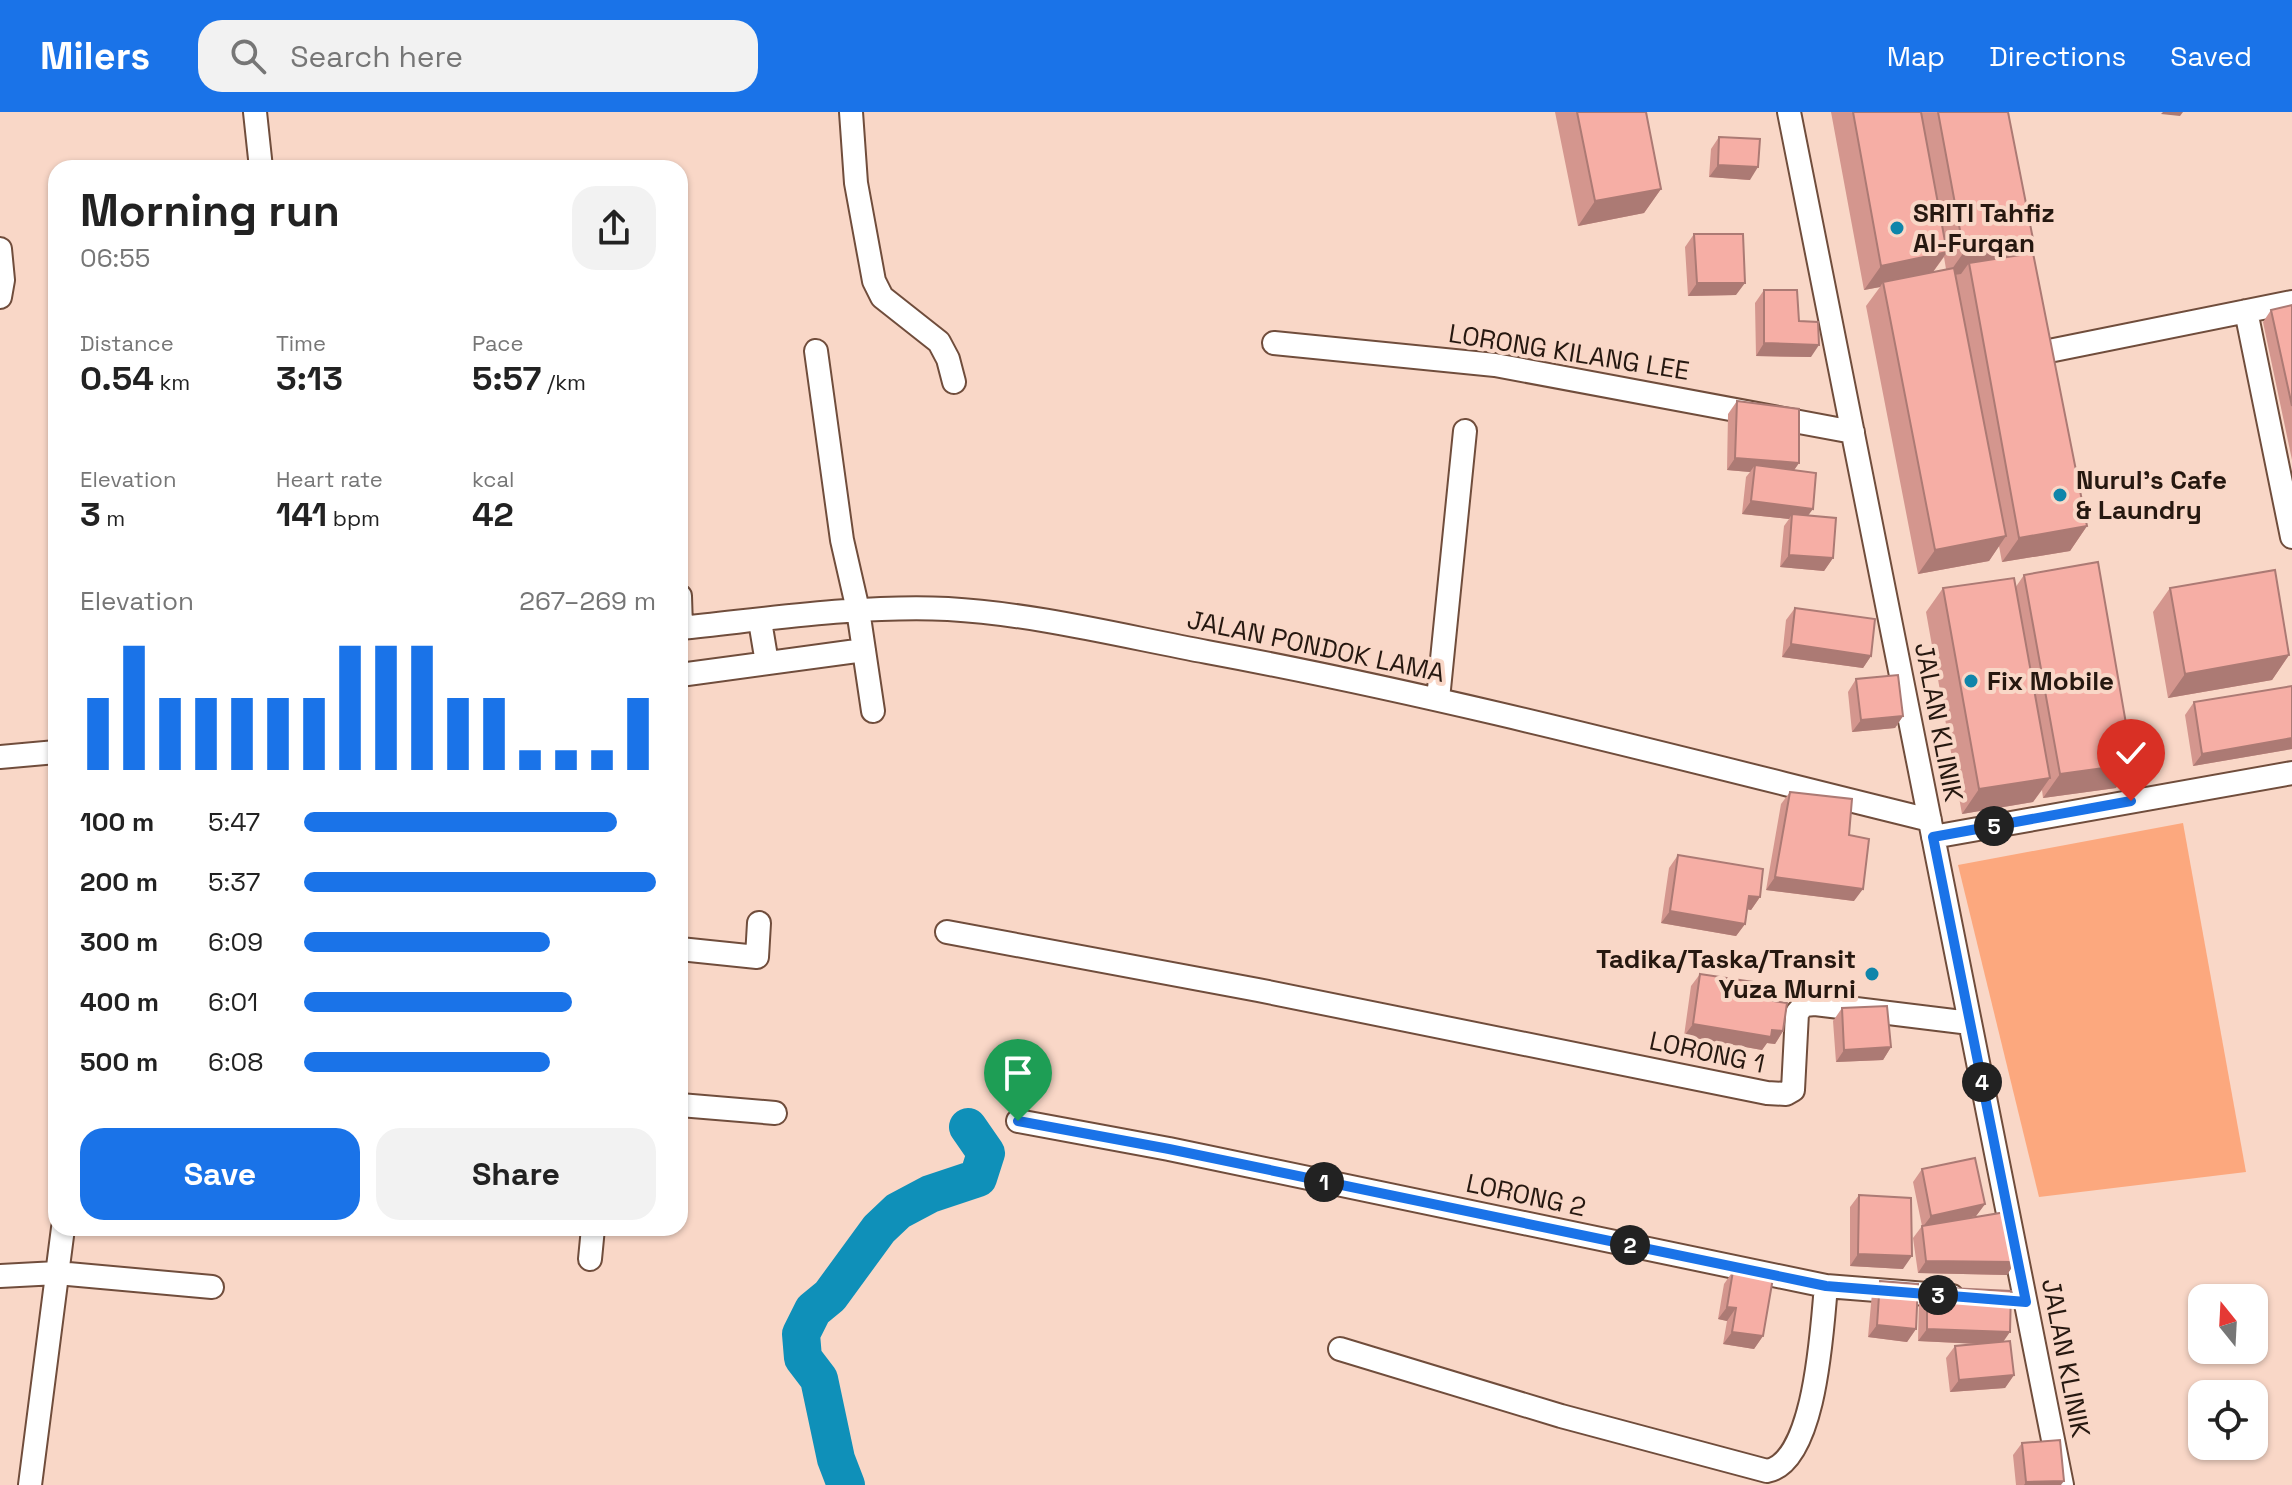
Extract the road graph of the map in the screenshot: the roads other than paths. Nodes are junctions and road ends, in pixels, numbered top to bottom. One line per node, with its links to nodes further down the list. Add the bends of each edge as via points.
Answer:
1 (255, 112): 4 (street)
2 (851, 112): 12 (street, via 856,183 874,281 882,297 939,342)
3 (1789, 112): 14 (street, JALAN KLINIK)
4 (260, 160)
5 (0, 249): 6 (street)
6 (1, 286)
7 (2292, 302): 8 (street)
8 (2246, 311): 11 (street); 15 (street)
9 (1274, 343): 14 (street, LORONG KILANG LEE, via 1495,365)
10 (816, 351): 16 (street, via 842,540)
11 (2044, 352)
12 (954, 382)
13 (1465, 431): 22 (street)
14 (1853, 432): 27 (street, JALAN KLINIK)
15 (2292, 537)
16 (858, 610): 17 (street, JALAN PONDOK LAMA); 19 (street); 22 (street, JALAN PONDOK LAMA, via 948,609 1028,618)
17 (760, 621): 18 (street, JALAN PONDOK LAMA); 20 (street)
18 (688, 627)
19 (864, 650): 20 (street); 23 (street)
20 (767, 663): 21 (street)
21 (688, 674)
22 (1438, 699): 27 (street, JALAN PONDOK LAMA)
23 (873, 711)
24 (48, 753): 25 (street)
25 (0, 757)
26 (2292, 773): 27 (street)
27 (1932, 828): 31 (street, JALAN KLINIK)
28 (759, 923): 30 (street, via 757,957)
29 (947, 932): 31 (street, LORONG 1, via 1767,1093 1793,1090 1797,1013 1804,1005)
30 (688, 950)
31 (1970, 1023): 45 (street, JALAN KLINIK, via 2018,1301)
32 (688, 1106): 33 (street)
33 (775, 1113)
34 (1018, 1121): 40 (street, LORONG 2)
35 (62, 1236): 38 (street)
36 (592, 1236): 37 (street)
37 (590, 1259)
38 (57, 1273): 39 (street); 41 (street); 44 (street)
39 (0, 1276)
40 (1826, 1286): 42 (street, LORONG 2); 43 (street, via 1818,1369 1799,1441 1784,1464 1767,1471)
41 (212, 1287)
42 (1980, 1298)
43 (1340, 1349)
44 (30, 1485)
45 (2062, 1485)

